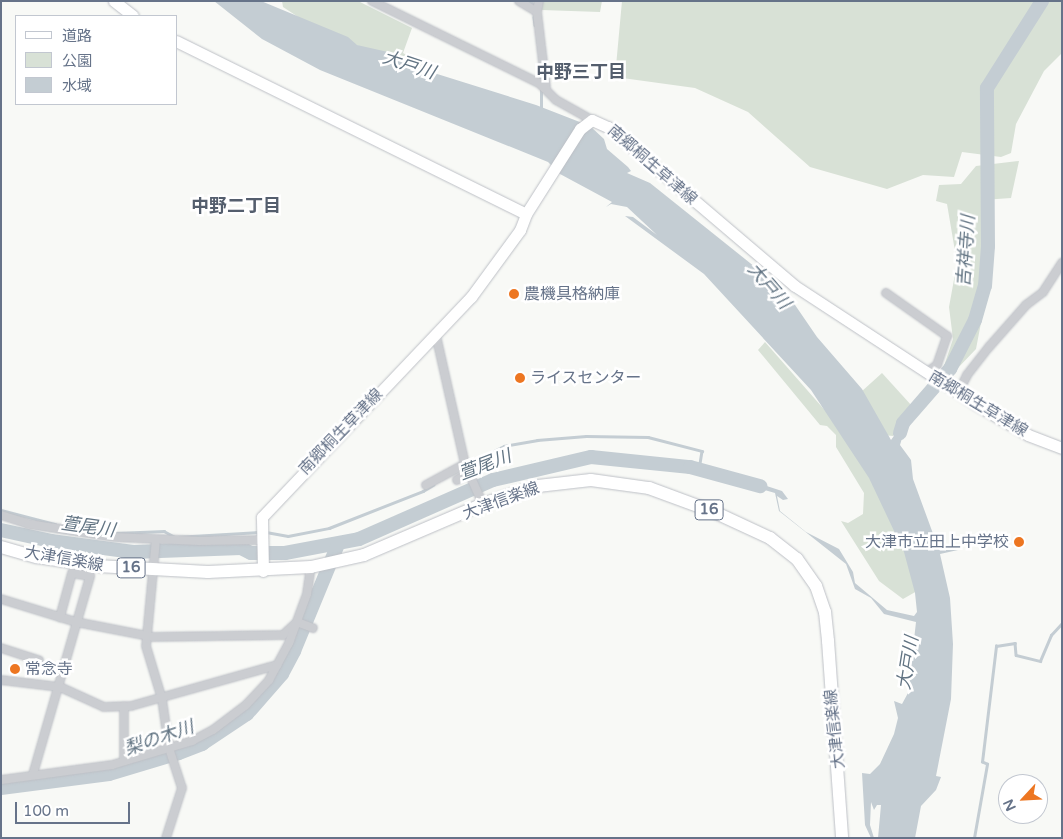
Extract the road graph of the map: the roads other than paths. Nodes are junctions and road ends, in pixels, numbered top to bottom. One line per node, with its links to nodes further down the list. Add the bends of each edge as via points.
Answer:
1 (114, 1): 6 (main road)
2 (372, 1): 8 (street)
3 (519, 1): 5 (street)
4 (539, 1): 5 (street)
5 (537, 12): 8 (street)
6 (132, 15)
7 (178, 42): 10 (main road)
8 (542, 85): 9 (street, via 556,100)
9 (589, 121): 10 (main road, 南郷桐生草津線); 14 (main road, 南郷桐生草津線, via 608,127 795,286)
10 (526, 214): 13 (main road, 南郷桐生草津線, via 520,230 496,266)
11 (1062, 263): 15 (street, via 1043,292 1026,305 967,375)
12 (886, 293): 14 (street, via 947,336 937,365)
13 (436, 335): 18 (street, via 465,464); 22 (main road, 南郷桐生草津線, via 272,503 262,517)
14 (928, 374): 15 (main road, 南郷桐生草津線)
15 (958, 393): 16 (main road, 南郷桐生草津線, via 1028,435)
16 (1062, 448)
17 (457, 480): 19 (street, via 469,473)
18 (426, 485)
19 (482, 501): 25 (main road, 大津信楽線 / 16, via 398,543); 46 (main road, 大津信楽線 / 16, via 538,486 591,480 649,488 714,512 770,538 797,559 816,586 824,612 840,768)
20 (1, 515): 21 (street, via 70,532)
21 (156, 539): 22 (street); 24 (street)
22 (262, 541): 27 (main road, 南郷桐生草津線)
23 (1, 547): 26 (main road, 大津信楽線 / 16)
24 (154, 566): 26 (main road, 大津信楽線 / 16); 27 (main road, 大津信楽線 / 16); 33 (street)
25 (316, 566): 27 (main road, 大津信楽線 / 16); 31 (street)
26 (83, 569): 29 (street, via 72,573); 30 (street, via 90,576)
27 (263, 569)
28 (1, 599): 29 (street)
29 (60, 617): 30 (street)
30 (76, 622): 33 (street); 38 (street)
31 (297, 622): 32 (street); 33 (street, via 283,635 275,636); 36 (street)
32 (313, 628)
33 (146, 636): 39 (street)
34 (1, 648): 35 (street)
35 (39, 660)
36 (277, 665): 39 (street); 41 (street, via 255,697 230,718 192,741)
37 (1, 680): 38 (street)
38 (60, 687): 40 (street, via 104,707); 43 (street)
39 (162, 699): 40 (street); 41 (street)
40 (124, 706): 42 (street)
41 (170, 749): 42 (street); 45 (street, via 182,788)
42 (124, 761): 43 (street)
43 (29, 775): 44 (street)
44 (1, 780)
45 (166, 838)
46 (842, 838)

